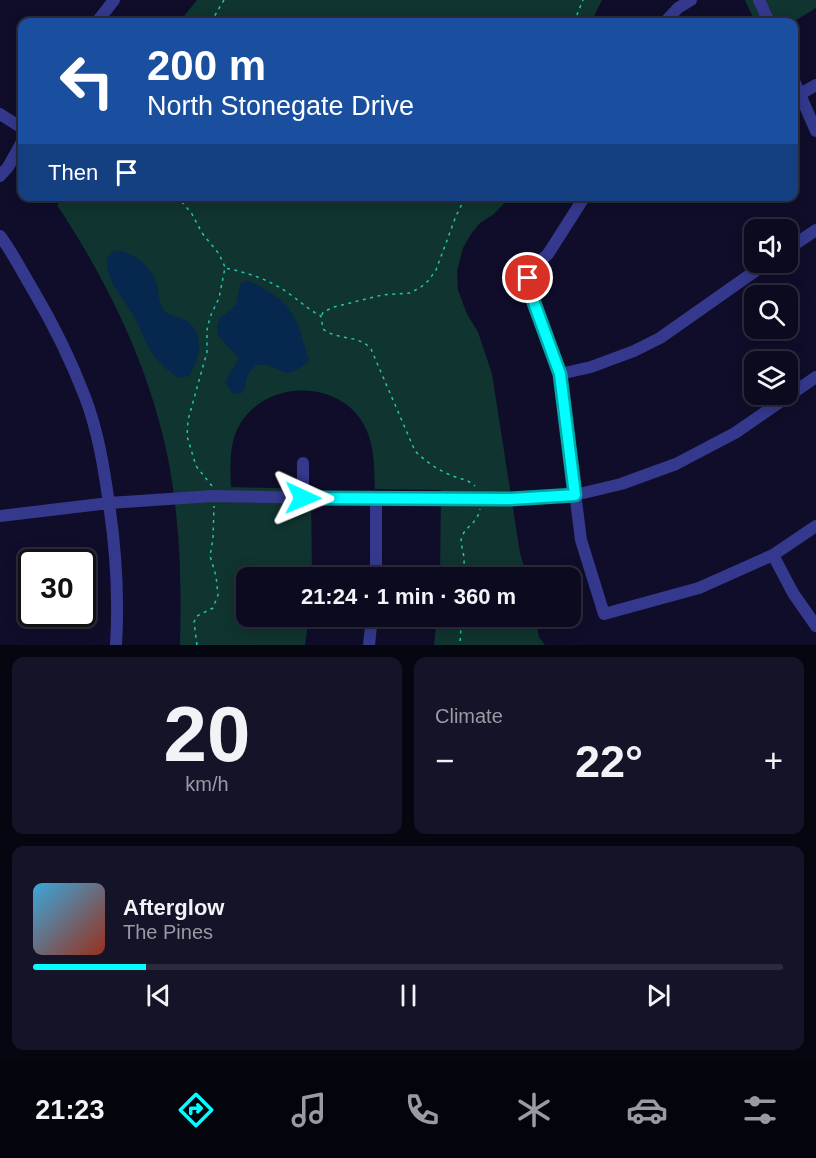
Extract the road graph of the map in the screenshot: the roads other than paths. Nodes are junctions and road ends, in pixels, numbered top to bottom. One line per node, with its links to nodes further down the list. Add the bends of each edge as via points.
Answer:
1 (114, 0): 4 (street)
2 (691, 0): 5 (street)
3 (759, 0): 6 (street)
4 (100, 18)
5 (669, 18)
6 (766, 18)
7 (816, 85): 8 (street)
8 (798, 96)
9 (798, 99): 12 (street)
10 (0, 114): 11 (street)
11 (18, 125)
12 (816, 131)
13 (18, 149): 14 (street)
14 (0, 176)
15 (582, 201): 20 (street, via 528,278)
16 (816, 230): 18 (street)
17 (0, 236): 26 (street, via 52,323 85,398 97,436)
18 (798, 242)
19 (752, 273): 20 (street, via 660,338 591,367)
20 (560, 374): 23 (street)
21 (816, 377): 23 (street, via 735,433 676,464)
22 (303, 463): 24 (street)
23 (575, 495): 25 (street); 29 (street, via 581,540 604,614 699,588)
24 (303, 498): 25 (street); 26 (street, via 213,496)
25 (376, 499): 30 (street)
26 (109, 502): 27 (street); 33 (street, via 116,552)
27 (0, 516)
28 (816, 526): 29 (street)
29 (773, 555): 31 (street)
30 (376, 567)
31 (816, 626)
32 (371, 627): 34 (street)
33 (116, 645)
34 (369, 645)

